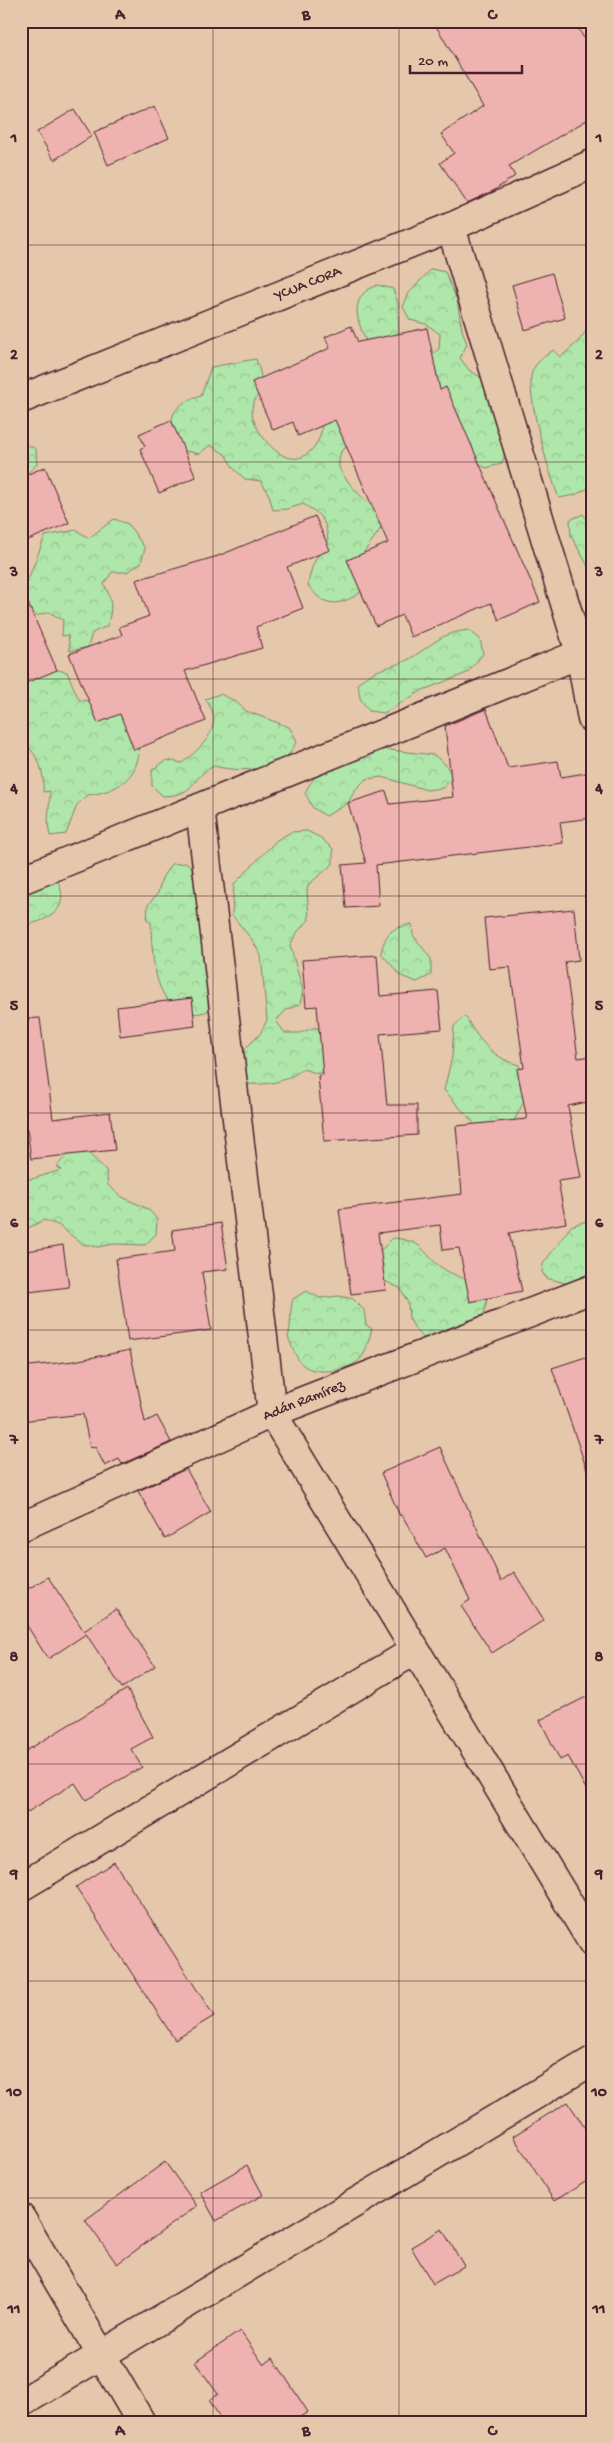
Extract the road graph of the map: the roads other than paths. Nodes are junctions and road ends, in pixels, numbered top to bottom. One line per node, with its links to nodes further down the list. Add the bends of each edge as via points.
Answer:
1 (592, 164): 2 (street, YCUA CORA)
2 (451, 226): 3 (street, YCUA CORA); 4 (street)
3 (21, 399)
4 (586, 651): 5 (street); 6 (street)
5 (592, 719)
6 (200, 808): 7 (street); 9 (street)
7 (21, 880)
8 (592, 1289): 9 (street, Adán Ramírez)
9 (272, 1413): 10 (street, Adán Ramírez); 11 (street)
10 (21, 1527)
11 (414, 1651): 12 (street); 13 (street)
12 (21, 1887)
13 (592, 1942)
14 (592, 2061): 16 (street)
15 (21, 2218): 16 (street)
16 (102, 2354): 17 (street); 18 (street)
17 (21, 2403)
18 (141, 2422)

